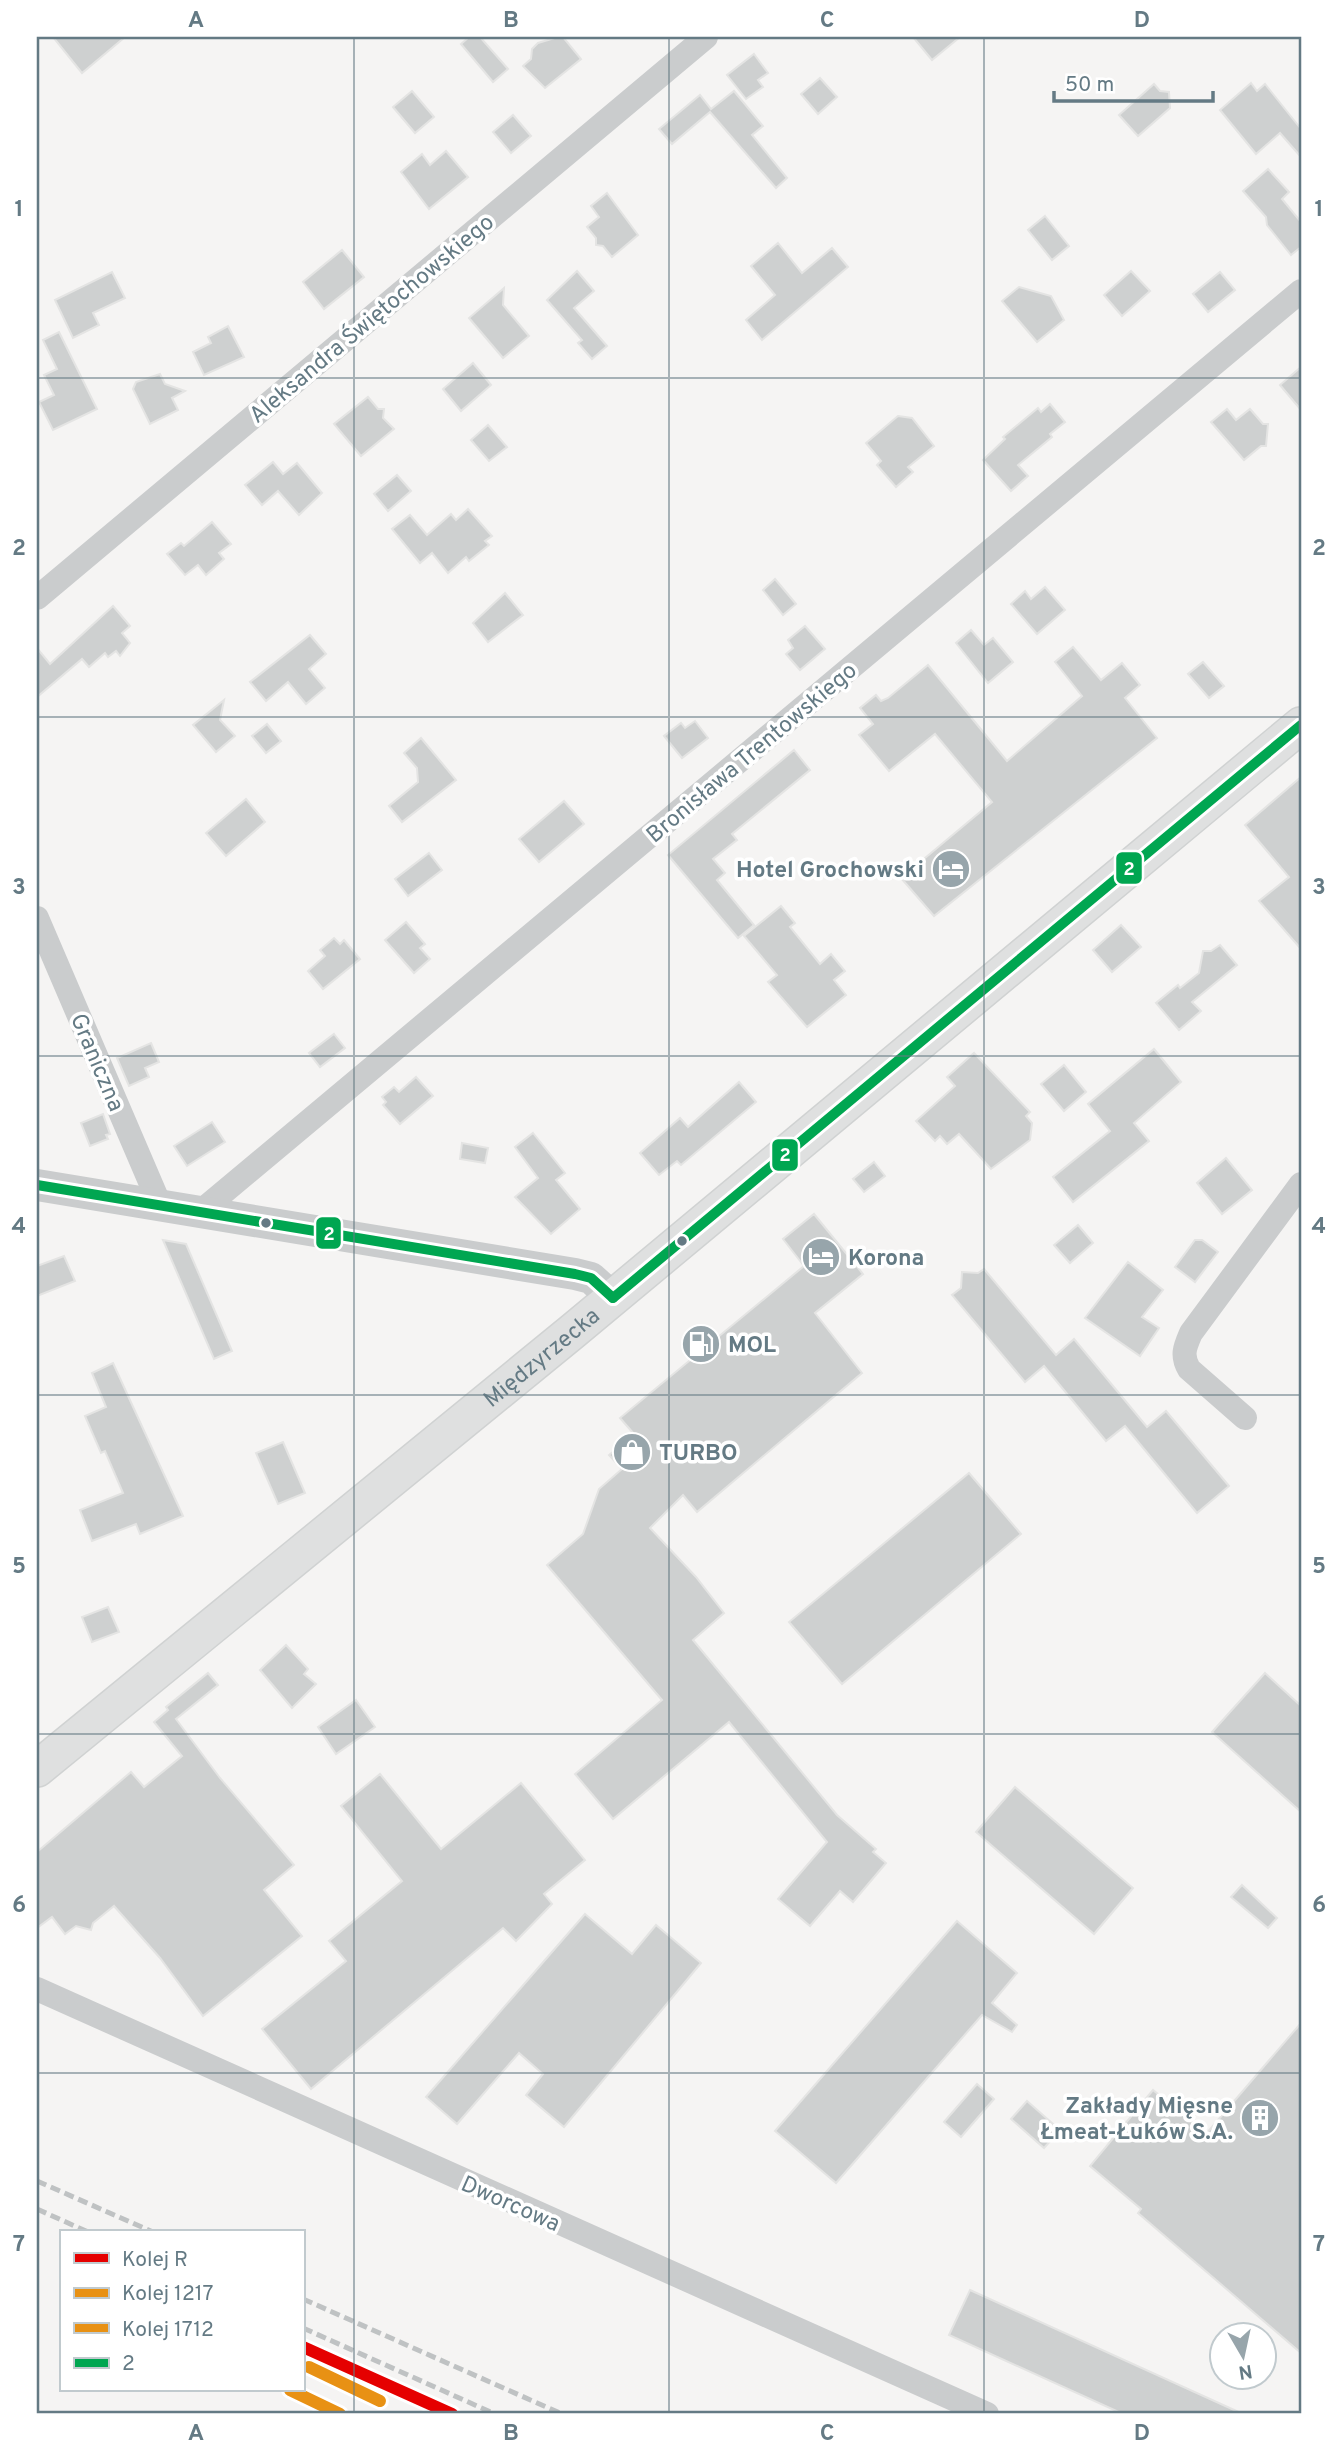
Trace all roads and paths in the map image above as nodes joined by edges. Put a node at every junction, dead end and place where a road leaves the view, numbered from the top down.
1 (706, 37) edge
2 (1301, 291) edge
3 (37, 598) edge
4 (1301, 725) edge
5 (37, 918) edge
6 (1301, 1184) edge
7 (37, 1185) edge
8 (160, 1205) junction
9 (200, 1212) junction
10 (613, 1298) junction
11 (1245, 1418) dead end
12 (37, 1769) edge
13 (37, 1989) edge
14 (987, 2414) edge

1 - 3 street, Aleksandra Świętochowskiego
2 - 9 street, Bronisława Trentowskiego
4 - 10 main road, Międzyrzecka
5 - 8 street, Graniczna
6 - 11 street
7 - 8 street
8 - 9 street
9 - 10 street
10 - 12 main road, Międzyrzecka
13 - 14 street, Dworcowa

